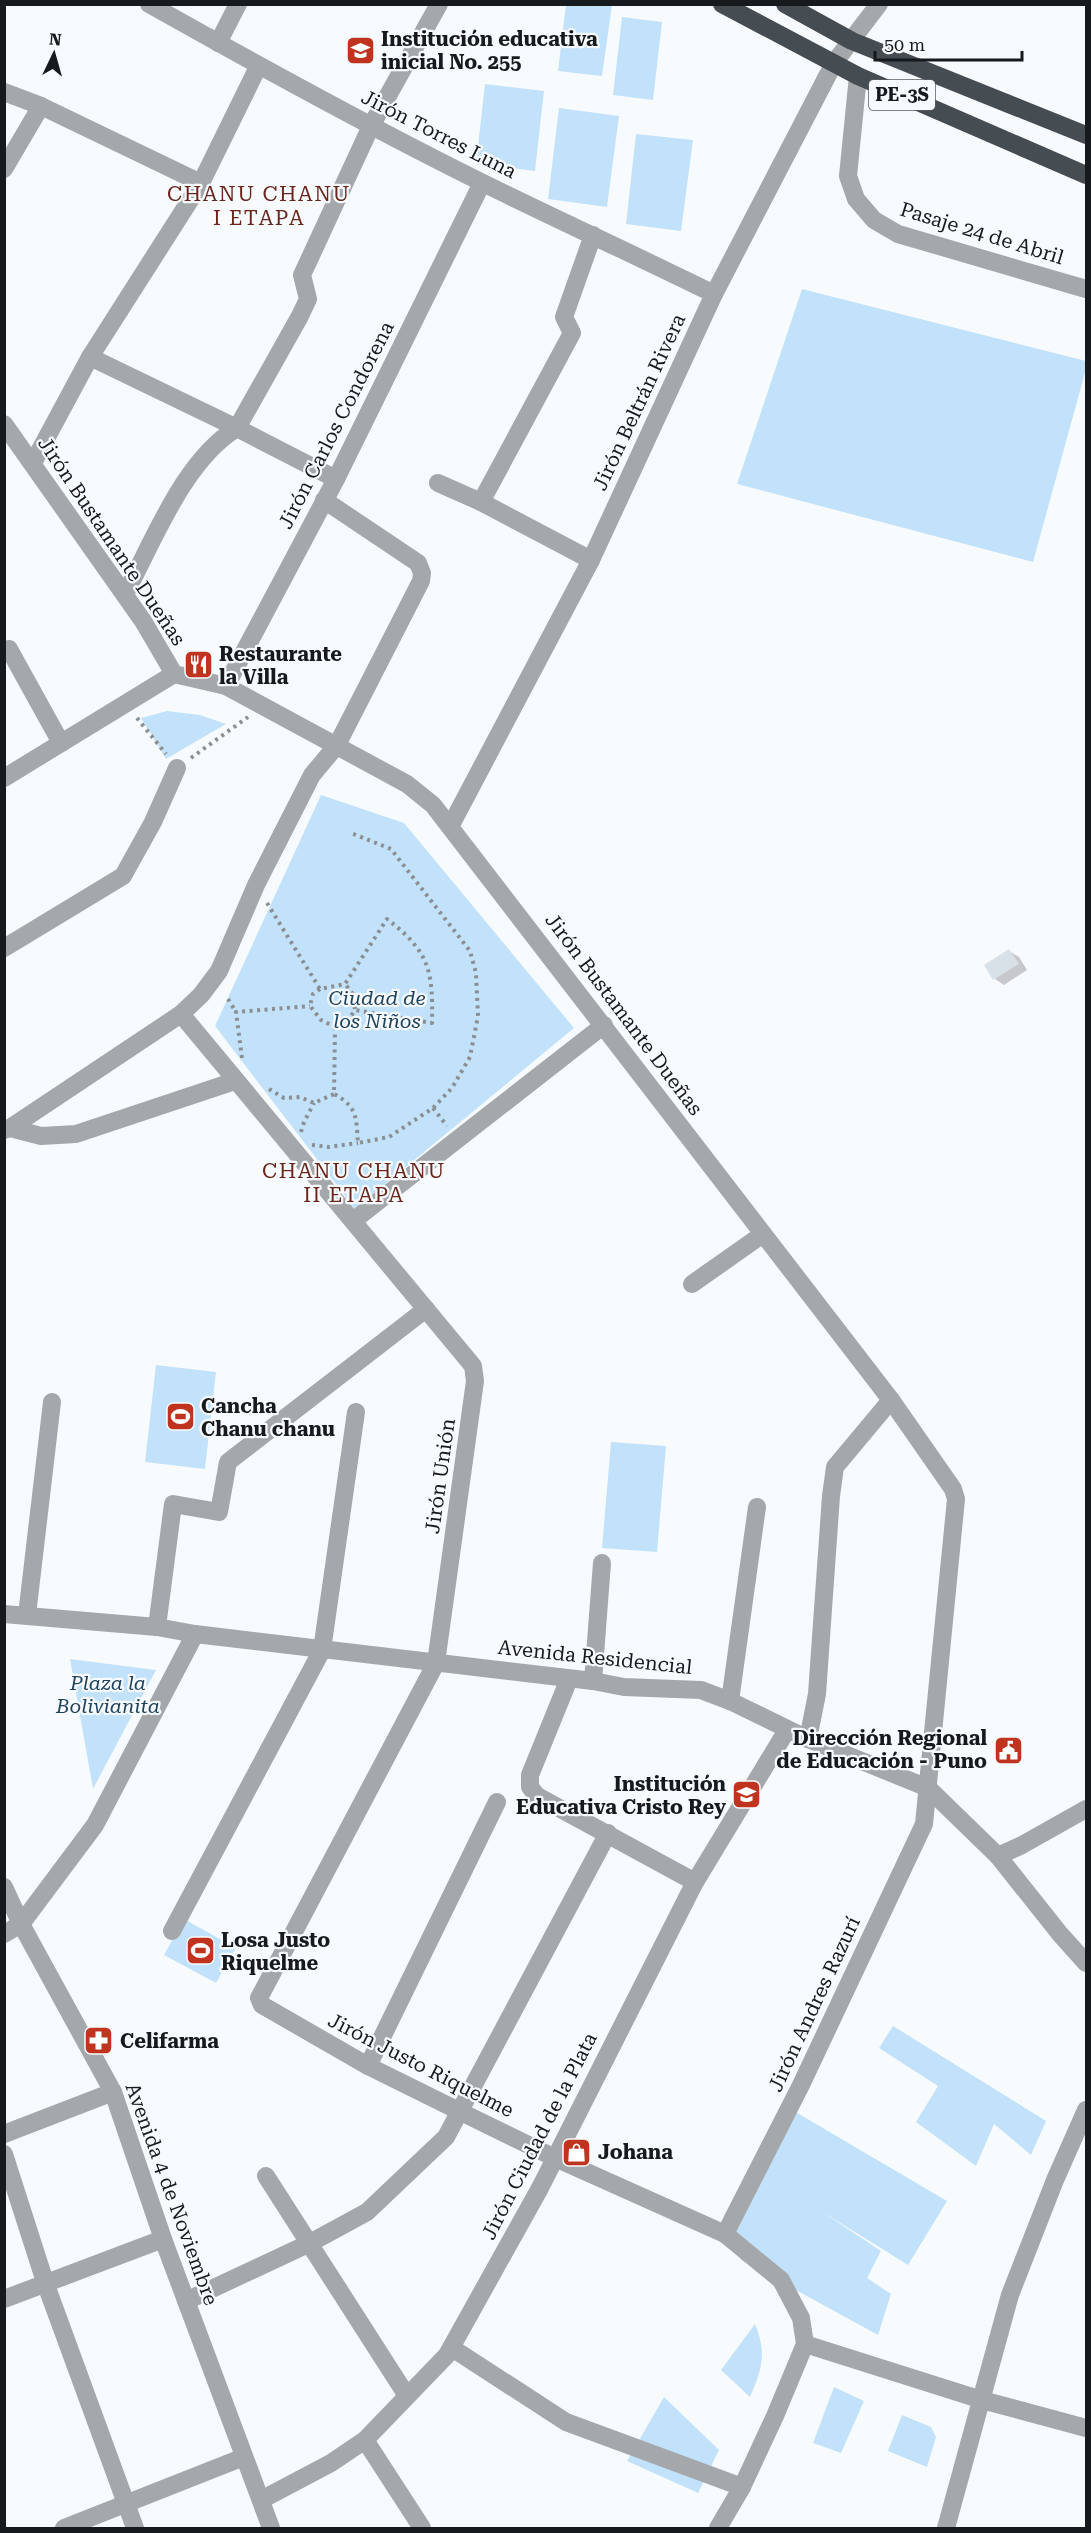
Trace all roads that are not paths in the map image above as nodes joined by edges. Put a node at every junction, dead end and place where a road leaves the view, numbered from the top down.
1 (149, 4) edge
2 (238, 4) edge
3 (439, 4) edge
4 (722, 4) edge
5 (785, 4) edge
6 (879, 4) edge
7 (852, 41) junction
8 (218, 43) junction
9 (834, 63) junction
10 (258, 67) junction
11 (858, 76) junction
12 (4, 92) edge
13 (41, 106) junction
14 (371, 126) junction
15 (1086, 135) edge
16 (4, 169) edge
17 (1086, 175) edge
18 (201, 183) junction
19 (482, 183) junction
20 (593, 235) junction
21 (1086, 289) edge
22 (714, 294) junction
23 (90, 357) junction
24 (4, 424) edge
25 (237, 428) junction
26 (33, 463) junction
27 (336, 479) junction
28 (438, 483) dead end
29 (324, 500) junction
30 (481, 502) junction
31 (591, 560) junction
32 (125, 594) junction
33 (9, 649) dead end
34 (174, 674) junction
35 (226, 686) junction
36 (61, 743) junction
37 (337, 745) junction
38 (177, 768) road end
39 (4, 778) edge
40 (451, 825) junction
41 (4, 948) edge
42 (181, 1014) junction
43 (604, 1025) junction
44 (239, 1075) junction
45 (7, 1129) edge
46 (353, 1221) junction
47 (763, 1234) junction
48 (692, 1284) dead end
49 (426, 1309) junction
50 (891, 1400) junction
51 (52, 1402) dead end
52 (356, 1412) dead end
53 (757, 1507) dead end
54 (602, 1563) dead end
55 (4, 1614) edge
56 (27, 1616) junction
57 (158, 1627) junction
58 (195, 1634) junction
59 (322, 1650) junction
60 (436, 1663) junction
61 (569, 1679) junction
62 (593, 1681) junction
63 (730, 1701) junction
64 (787, 1730) junction
65 (808, 1739) junction
66 (928, 1788) junction
67 (497, 1802) dead end
68 (1086, 1809) edge
69 (608, 1833) junction
70 (998, 1856) junction
71 (695, 1882) junction
72 (4, 1887) edge
73 (21, 1924) junction
74 (172, 1930) dead end
75 (4, 1935) edge
76 (1086, 1962) edge
77 (262, 2005) joint
78 (368, 2066) junction
79 (113, 2092) junction
80 (1086, 2110) edge
81 (461, 2112) junction
82 (4, 2134) edge
83 (4, 2154) edge
84 (553, 2157) junction
85 (266, 2176) dead end
86 (725, 2234) junction
87 (163, 2239) junction
88 (310, 2243) junction
89 (46, 2285) junction
90 (4, 2299) edge
91 (186, 2301) junction
92 (805, 2344) junction
93 (452, 2348) junction
94 (407, 2396) junction
95 (982, 2400) junction
96 (1086, 2428) edge
97 (364, 2440) junction
98 (244, 2457) junction
99 (742, 2487) junction
100 (261, 2500) junction
101 (126, 2505) junction
102 (64, 2529) edge
103 (135, 2529) edge
104 (271, 2529) edge
105 (422, 2529) edge
106 (718, 2529) edge
107 (946, 2529) edge

1 - 8 street, Jirón Torres Luna
2 - 8 street
3 - 14 street
4 - 9 highway, PE-3S
5 - 7 highway, PE-3S
6 - 7 street, Jirón Beltrán Rivera
7 - 9 street, Jirón Beltrán Rivera
7 - 15 highway, PE-3S
8 - 10 street, Jirón Torres Luna
9 - 11 highway, PE-3S
9 - 22 street, Jirón Beltrán Rivera
10 - 14 street, Jirón Torres Luna
10 - 18 street
11 - 17 highway, PE-3S
11 - 21 street, Pasaje 24 de Abril
12 - 13 street
13 - 16 street
13 - 18 street
14 - 19 street, Jirón Torres Luna
14 - 25 street
18 - 23 street
19 - 20 street, Jirón Torres Luna
19 - 27 street, Jirón Carlos Condorena
20 - 22 street, Jirón Torres Luna
20 - 30 street
22 - 31 street, Jirón Beltrán Rivera
23 - 25 street
23 - 26 street
24 - 26 street, Jirón Bustamante Dueñas
25 - 27 street
25 - 32 street
26 - 32 street, Jirón Bustamante Dueñas
27 - 29 street, Jirón Carlos Condorena
28 - 30 street
29 - 35 street, Jirón Carlos Condorena
29 - 37 street
30 - 31 street
31 - 40 street, Jirón Beltrán Rivera
32 - 34 street, Jirón Bustamante Dueñas
33 - 36 street
34 - 35 street, Jirón Bustamante Dueñas
34 - 36 street
35 - 37 street, Jirón Bustamante Dueñas
36 - 39 street
37 - 40 street, Jirón Bustamante Dueñas
37 - 42 street
38 - 41 street
40 - 43 street, Jirón Bustamante Dueñas
42 - 44 street, Jirón Unión
42 - 45 street
43 - 46 street
43 - 47 street, Jirón Bustamante Dueñas
44 - 45 street
44 - 46 street, Jirón Unión
46 - 49 street, Jirón Unión
47 - 48 street
47 - 50 street, Jirón Bustamante Dueñas
49 - 57 street
49 - 60 street, Jirón Unión
50 - 65 street
50 - 66 street, Jirón Bustamante Dueñas
51 - 56 street
52 - 59 street
53 - 63 street
54 - 62 street
55 - 56 street, Avenida Residencial
56 - 57 street, Avenida Residencial
57 - 58 street, Avenida Residencial
58 - 59 street, Avenida Residencial
58 - 73 street
59 - 60 street, Avenida Residencial
59 - 74 street
60 - 61 street, Avenida Residencial
60 - 77 street, Jirón Unión
61 - 62 street, Avenida Residencial
61 - 69 street
62 - 63 street, Avenida Residencial
63 - 64 street, Avenida Residencial
64 - 65 street, Avenida Residencial
64 - 71 street, Jirón Ciudad de la Plata
65 - 66 street, Avenida Residencial
66 - 70 street, Avenida Residencial
66 - 86 street, Jirón Andres Razurí
67 - 78 street
68 - 70 street
69 - 71 street
69 - 81 street
70 - 76 street, Avenida Residencial
71 - 84 street, Jirón Ciudad de la Plata
72 - 73 street, Avenida 4 de Noviembre
73 - 75 street
73 - 79 street, Avenida 4 de Noviembre
77 - 78 street, Jirón Justo Riquelme
78 - 81 street, Jirón Justo Riquelme
79 - 82 street
79 - 87 street, Avenida 4 de Noviembre
80 - 95 street
81 - 84 street, Jirón Justo Riquelme
81 - 88 street
83 - 89 street
84 - 86 street, Jirón Justo Riquelme
84 - 93 street, Jirón Ciudad de la Plata
85 - 88 street
86 - 92 street, Jirón Justo Riquelme
87 - 89 street
87 - 91 street, Avenida 4 de Noviembre
88 - 91 street
88 - 94 street
89 - 90 street
89 - 101 street
91 - 98 street, Avenida 4 de Noviembre
92 - 95 street
92 - 99 street
93 - 94 street, Jirón Ciudad de la Plata
93 - 99 street
94 - 97 street, Jirón Ciudad de la Plata
95 - 96 street
95 - 107 street
97 - 100 street, Jirón Ciudad de la Plata
97 - 105 street
98 - 100 street, Avenida 4 de Noviembre
98 - 101 street
99 - 106 street
100 - 104 street, Avenida 4 de Noviembre
101 - 102 street
101 - 103 street

